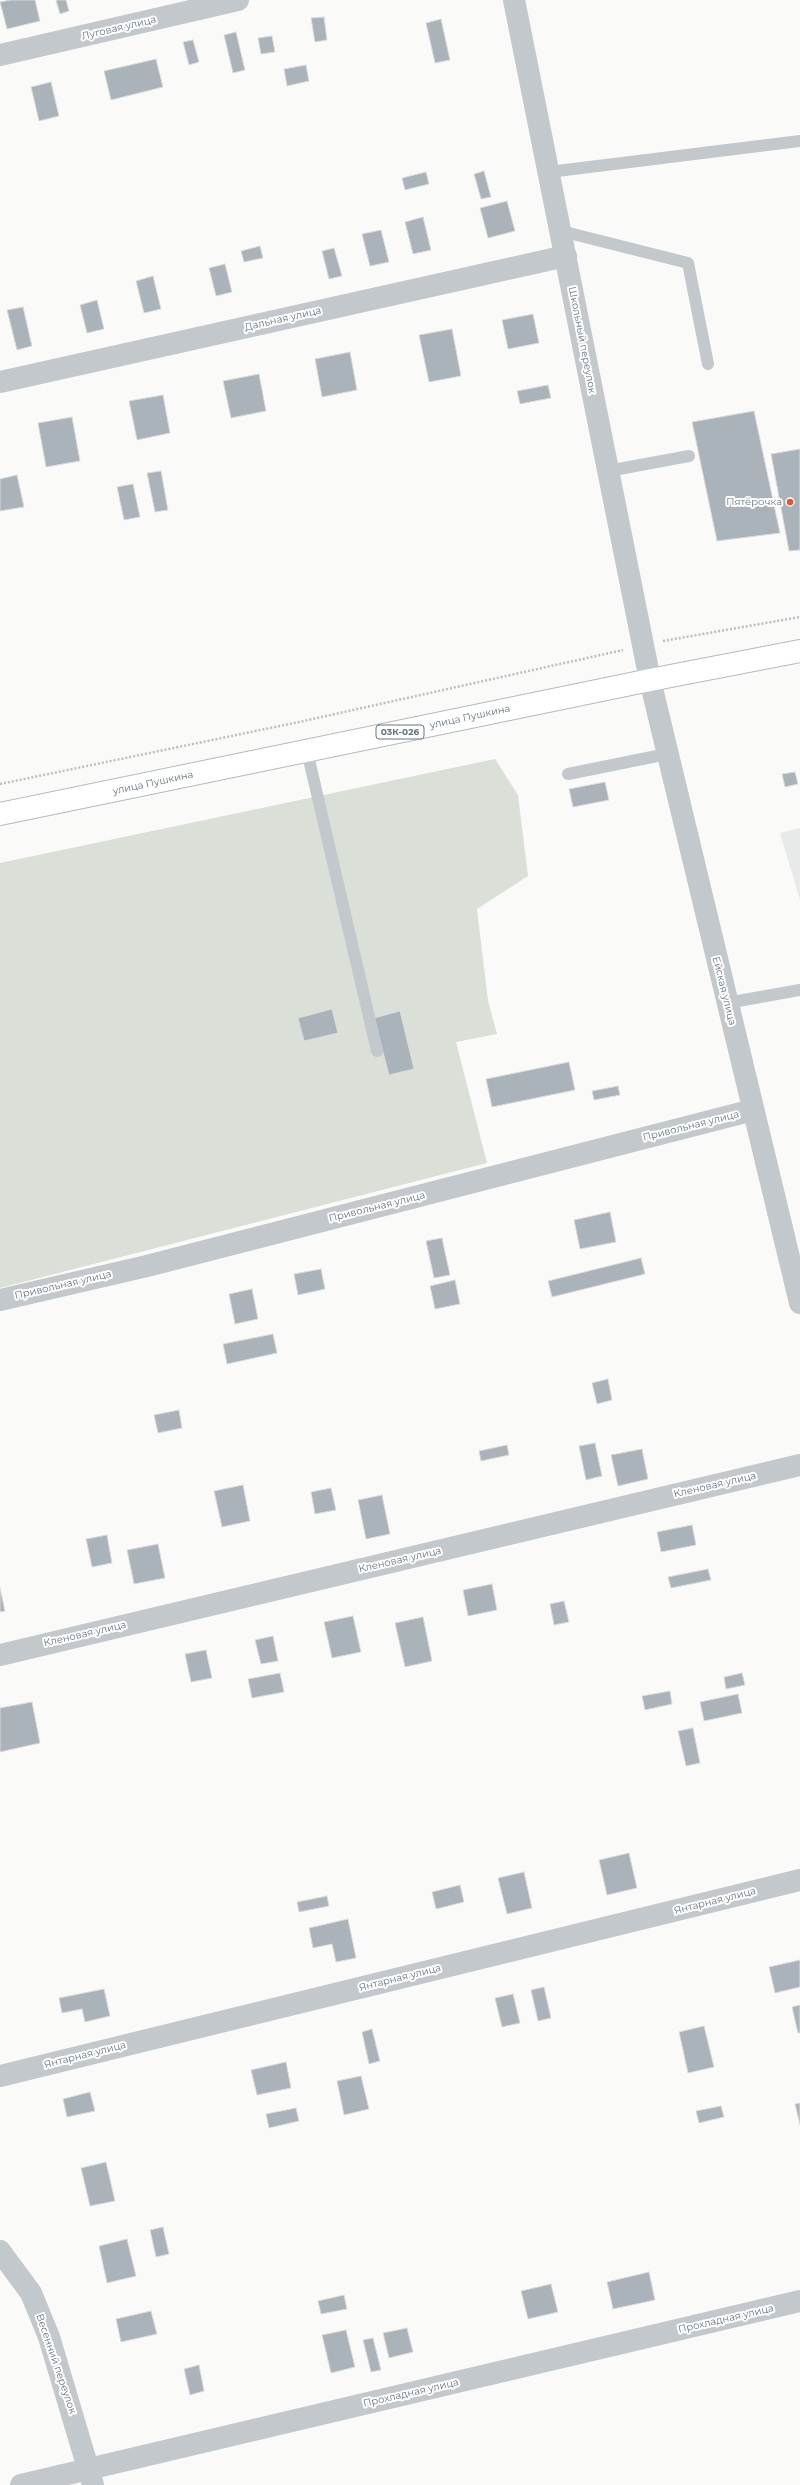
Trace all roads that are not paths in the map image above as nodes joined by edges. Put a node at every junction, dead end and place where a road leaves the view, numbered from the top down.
1 (238, 0) edge
2 (514, 0) edge
3 (0, 55) edge
4 (800, 141) edge
5 (549, 172) junction
6 (561, 231) junction
7 (566, 256) junction
8 (708, 364) dead end
9 (0, 382) edge
10 (689, 456) dead end
11 (608, 471) junction
12 (800, 651) edge
13 (650, 680) junction
14 (307, 751) junction
15 (667, 754) junction
16 (568, 774) dead end
17 (0, 814) edge
18 (800, 990) edge
19 (727, 1003) junction
20 (377, 1051) dead end
21 (753, 1110) junction
22 (0, 1300) edge
23 (800, 1303) edge
24 (800, 1465) edge
25 (0, 1654) edge
26 (800, 1880) edge
27 (0, 2076) edge
28 (0, 2251) edge
29 (800, 2301) edge
30 (91, 2477) edge
31 (21, 2485) edge

1 - 3 street, Луговая улица
2 - 5 street, Школьный переулок
4 - 5 lane
5 - 6 street, Школьный переулок
6 - 7 street, Школьный переулок
6 - 8 lane
7 - 9 street, Дальная улица
7 - 11 street, Школьный переулок
10 - 11 lane
11 - 13 street, Школьный переулок
12 - 13 main road, улица Пушкина / 03К-026
13 - 14 main road, улица Пушкина / 03К-026
13 - 15 street, Ейская улица
14 - 17 main road, улица Пушкина / 03К-026
14 - 20 lane
15 - 16 lane
15 - 19 street, Ейская улица
18 - 19 lane
19 - 21 street, Ейская улица
21 - 22 street, Привольная улица
21 - 23 street, Ейская улица
24 - 25 street, Кленовая улица
26 - 27 street, Янтарная улица
28 - 30 street, Весенний переулок
29 - 30 street, Прохладная улица
30 - 31 street, Прохладная улица

